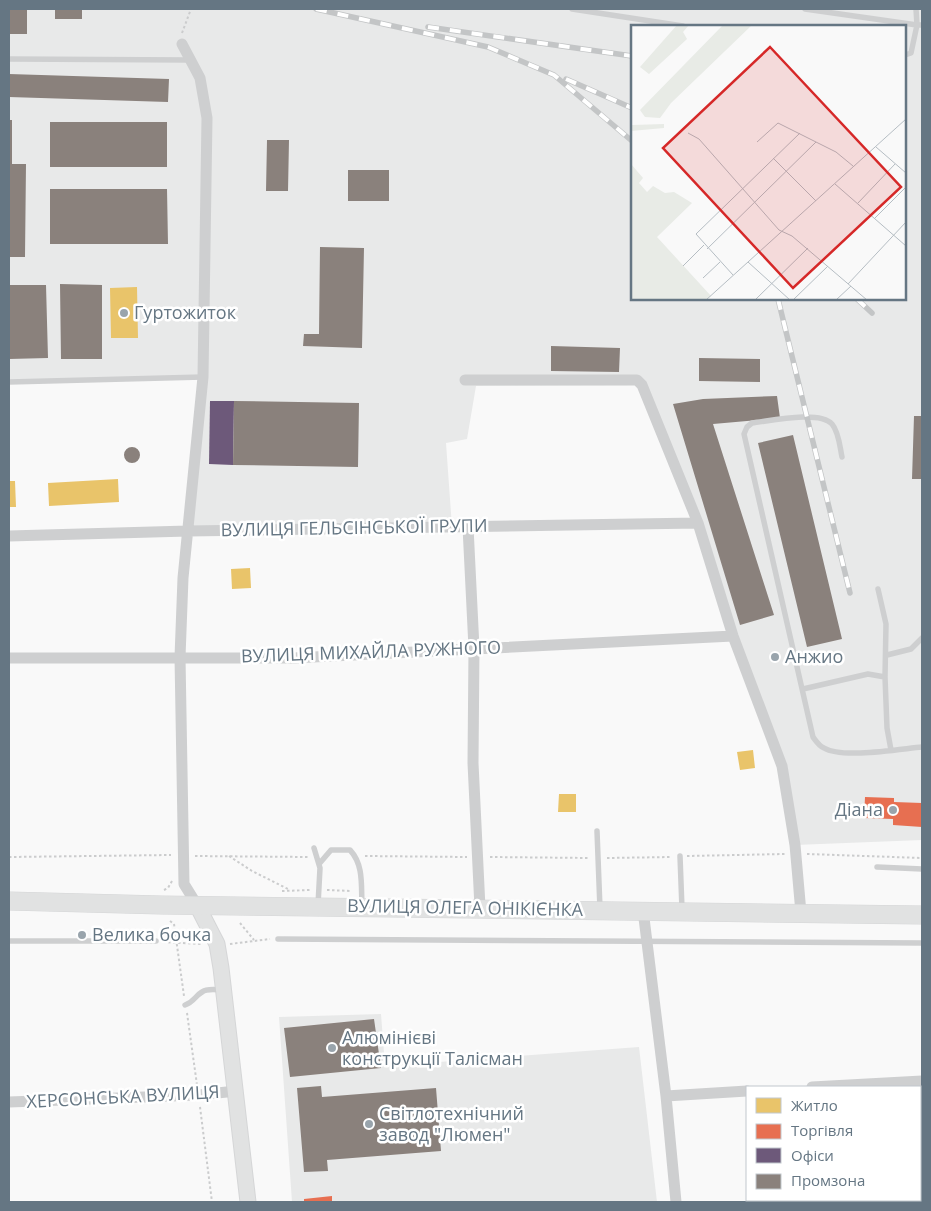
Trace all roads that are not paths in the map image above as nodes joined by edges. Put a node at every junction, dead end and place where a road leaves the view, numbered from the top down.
1 (572, 9) edge
2 (805, 9) edge
3 (916, 9) edge
4 (676, 25) edge
5 (920, 25) edge
6 (182, 44) road end
7 (906, 55) edge
8 (9, 59) edge
9 (192, 60) junction
10 (203, 377) junction
11 (464, 380) dead end
12 (9, 382) edge
13 (842, 458) dead end
14 (698, 522) junction
15 (468, 527) junction
16 (188, 531) junction
17 (9, 536) edge
18 (878, 590) dead end
19 (733, 636) junction
20 (922, 638) edge
21 (474, 648) junction
22 (887, 655) junction
23 (180, 657) junction
24 (9, 658) edge
25 (885, 677) junction
26 (804, 689) junction
27 (922, 747) edge
28 (891, 750) junction
29 (597, 832) dead end
30 (314, 848) dead end
31 (680, 856) road end
32 (319, 864) junction
33 (877, 867) dead end
34 (922, 869) edge
35 (9, 901) edge
36 (197, 905) junction
37 (318, 906) junction
38 (362, 906) junction
39 (480, 908) junction
40 (600, 909) junction
41 (643, 910) junction
42 (682, 911) junction
43 (801, 913) junction
44 (922, 914) edge
45 (278, 939) road end
46 (9, 940) edge
47 (646, 940) junction
48 (156, 941) road end
49 (922, 943) edge
50 (224, 990) junction
51 (185, 1005) road end
52 (922, 1081) edge
53 (830, 1086) edge
54 (236, 1091) junction
55 (746, 1091) edge
56 (666, 1096) junction
57 (9, 1102) edge
58 (248, 1202) edge
59 (676, 1202) edge

1 - 4 lane
2 - 5 lane
3 - 5 lane
5 - 7 lane
6 - 9 street
8 - 9 lane
9 - 10 street
10 - 12 lane
10 - 16 street
11 - 14 street
13 - 26 lane
14 - 15 street, ВУЛИЦЯ ГЕЛЬСІНСЬКОЇ ГРУПИ
14 - 19 street
15 - 16 street, ВУЛИЦЯ ГЕЛЬСІНСЬКОЇ ГРУПИ
15 - 21 street
16 - 17 street, ВУЛИЦЯ ГЕЛЬСІНСЬКОЇ ГРУПИ
16 - 23 street
18 - 22 lane
19 - 21 street, ВУЛИЦЯ МИХАЙЛА РУЖНОГО
19 - 43 street
20 - 22 lane
21 - 23 street, ВУЛИЦЯ МИХАЙЛА РУЖНОГО
21 - 39 street
22 - 25 lane
23 - 24 street, ВУЛИЦЯ МИХАЙЛА РУЖНОГО
23 - 36 street
25 - 26 lane
25 - 28 lane
26 - 28 lane
27 - 28 lane
29 - 40 lane
30 - 32 lane
31 - 42 lane
32 - 37 lane
32 - 38 lane
33 - 34 lane
35 - 36 main road, ВУЛИЦЯ ОЛЕГА ОНІКІЄНКА
36 - 37 main road, ВУЛИЦЯ ОЛЕГА ОНІКІЄНКА
36 - 50 street
37 - 38 main road, ВУЛИЦЯ ОЛЕГА ОНІКІЄНКА
38 - 39 main road, ВУЛИЦЯ ОЛЕГА ОНІКІЄНКА
39 - 40 main road, ВУЛИЦЯ ОЛЕГА ОНІКІЄНКА
40 - 41 main road, ВУЛИЦЯ ОЛЕГА ОНІКІЄНКА
41 - 42 main road, ВУЛИЦЯ ОЛЕГА ОНІКІЄНКА
41 - 47 street
42 - 43 main road, ВУЛИЦЯ ОЛЕГА ОНІКІЄНКА
43 - 44 main road, ВУЛИЦЯ ОЛЕГА ОНІКІЄНКА
45 - 47 lane
46 - 48 lane
47 - 49 lane
47 - 56 street
50 - 51 lane
50 - 54 street
52 - 53 street
54 - 57 street, ХЕРСОНСЬКА ВУЛИЦЯ
54 - 58 street
55 - 56 street
56 - 59 street

